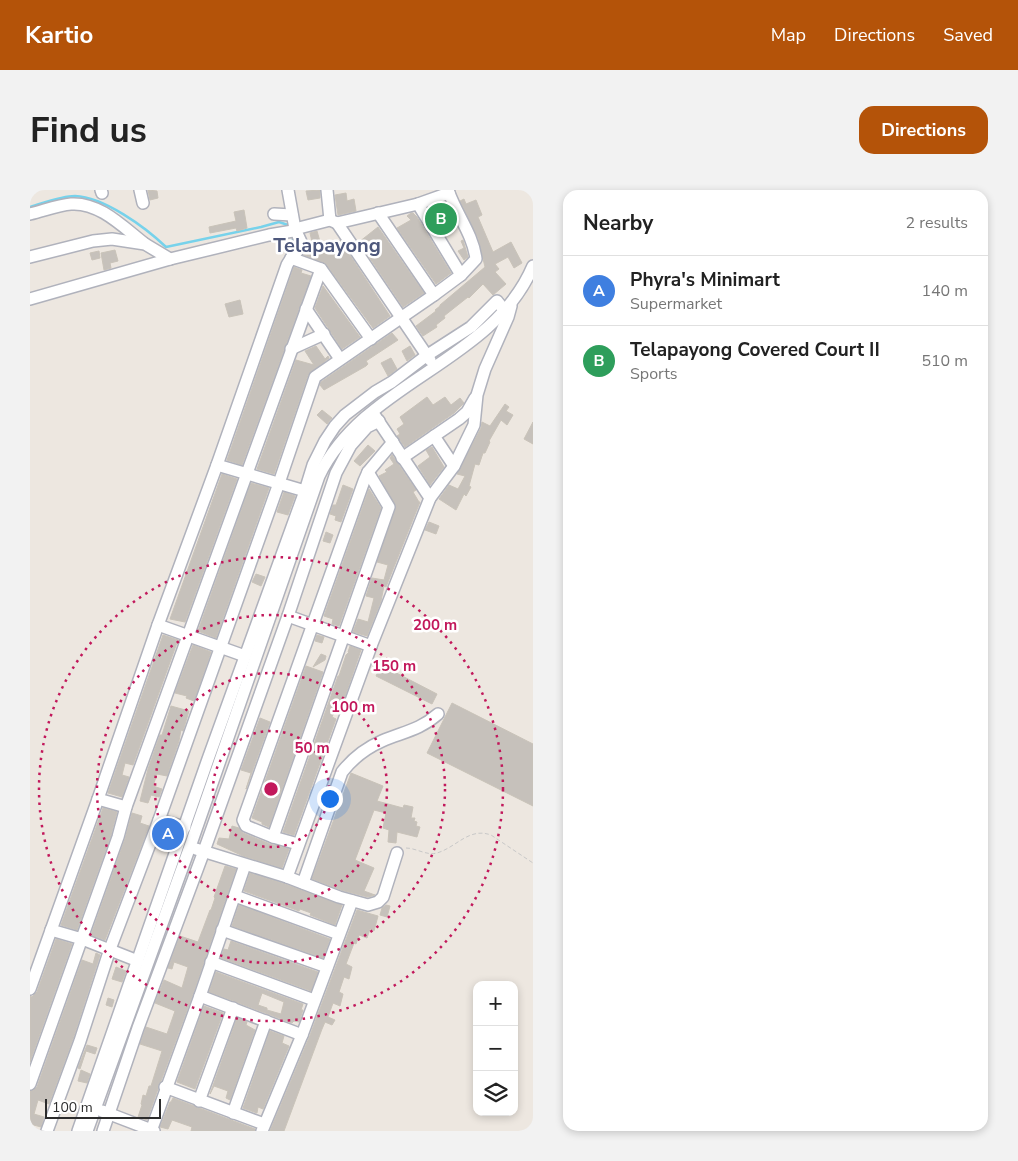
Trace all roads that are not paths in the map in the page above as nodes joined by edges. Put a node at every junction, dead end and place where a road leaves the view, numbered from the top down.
1 (140, 190) edge
2 (288, 190) edge
3 (327, 190) edge
4 (448, 191) edge
5 (143, 203) dead end
6 (418, 204) junction
7 (378, 212) junction
8 (30, 214) edge
9 (274, 214) dead end
10 (292, 215) junction
11 (333, 222) junction
12 (295, 229) junction
13 (145, 244) junction
14 (30, 257) edge
15 (291, 258) junction
16 (170, 259) junction
17 (533, 266) edge
18 (321, 269) junction
19 (461, 275) junction
20 (434, 295) junction
21 (30, 299) edge
22 (508, 306) junction
23 (306, 309) junction
24 (402, 318) junction
25 (324, 334) junction
26 (371, 339) junction
27 (291, 349) junction
28 (426, 356) junction
29 (340, 359) junction
30 (435, 366) junction
31 (477, 395) junction
32 (376, 416) junction
33 (434, 436) junction
34 (392, 442) junction
35 (402, 458) junction
36 (217, 465) junction
37 (454, 466) junction
38 (368, 472) junction
39 (246, 475) junction
40 (279, 483) junction
41 (305, 491) junction
42 (430, 498) junction
43 (288, 616) junction
44 (158, 625) junction
45 (312, 625) junction
46 (189, 635) junction
47 (343, 636) junction
48 (371, 646) junction
49 (220, 648) junction
50 (245, 656) junction
51 (438, 714) dead end
52 (98, 799) junction
53 (126, 807) junction
54 (159, 820) junction
55 (184, 827) junction
56 (273, 837) junction
57 (298, 844) junction
58 (190, 847) junction
59 (204, 851) junction
60 (397, 853) road end
61 (245, 865) junction
62 (287, 877) junction
63 (303, 883) junction
64 (235, 896) junction
65 (352, 901) junction
66 (51, 930) junction
67 (222, 930) junction
68 (339, 934) junction
69 (82, 938) junction
70 (110, 949) junction
71 (138, 961) junction
72 (211, 962) junction
73 (327, 967) junction
74 (30, 989) edge
75 (200, 996) junction
76 (314, 1000) junction
77 (234, 1008) junction
78 (266, 1021) junction
79 (302, 1034) junction
80 (30, 1084) edge
81 (166, 1087) junction
82 (199, 1101) junction
83 (94, 1109) junction
84 (109, 1113) junction
85 (233, 1113) junction
86 (263, 1128) edge
87 (47, 1131) edge
88 (78, 1131) edge
89 (87, 1131) edge
90 (103, 1131) edge
91 (152, 1131) edge

1 - 5 street
2 - 10 street
3 - 11 street
4 - 6 street
4 - 19 street
6 - 7 street
6 - 19 street
7 - 11 street
7 - 20 street
8 - 13 street
9 - 10 street
10 - 12 street
11 - 12 street
11 - 24 street
12 - 15 street
12 - 16 street
13 - 14 street
13 - 16 street
15 - 18 street
15 - 36 street
16 - 21 street
17 - 22 street
18 - 23 street
18 - 26 street
19 - 20 street
20 - 24 street
22 - 28 street
22 - 30 street
22 - 31 street
23 - 25 street
23 - 27 street
24 - 26 street
24 - 28 street
25 - 27 street
25 - 29 street
26 - 29 street
27 - 39 street
28 - 30 street
28 - 41 street
29 - 40 street
30 - 32 street
31 - 33 street
31 - 37 street
32 - 34 street
32 - 43 street
32 - 58 street
33 - 35 street
33 - 37 street
34 - 35 street
34 - 38 street
35 - 42 street
36 - 39 street
36 - 44 street
37 - 42 street
38 - 45 street
38 - 47 street
39 - 40 street
39 - 46 street
40 - 41 street
40 - 49 street
41 - 50 street
42 - 48 street
43 - 45 street
43 - 59 street
44 - 46 street
44 - 52 street
45 - 47 street
45 - 56 street
46 - 49 street
46 - 53 street
47 - 48 street
47 - 56 street
48 - 57 street
49 - 50 street
49 - 54 street
50 - 55 street
51 - 63 street
52 - 53 street
52 - 66 street
53 - 69 street
54 - 55 street
54 - 70 street
55 - 71 street
56 - 57 street
57 - 62 street
58 - 59 street
58 - 83 street
59 - 61 street
59 - 84 street
60 - 65 street
61 - 62 street
61 - 64 street
62 - 63 street
63 - 65 street
64 - 67 street
64 - 68 street
65 - 68 street
66 - 69 street
66 - 74 street
67 - 72 street
67 - 73 street
68 - 73 street
69 - 70 street
69 - 80 street
70 - 71 street
70 - 87 street
71 - 88 street
72 - 75 street
72 - 76 street
73 - 76 street
75 - 77 street
75 - 81 street
76 - 79 street
77 - 78 street
77 - 82 street
78 - 79 street
78 - 85 street
79 - 86 street
81 - 82 street
81 - 91 street
82 - 85 street
83 - 84 street
83 - 89 street
84 - 90 street
84 - 91 street
85 - 86 street

